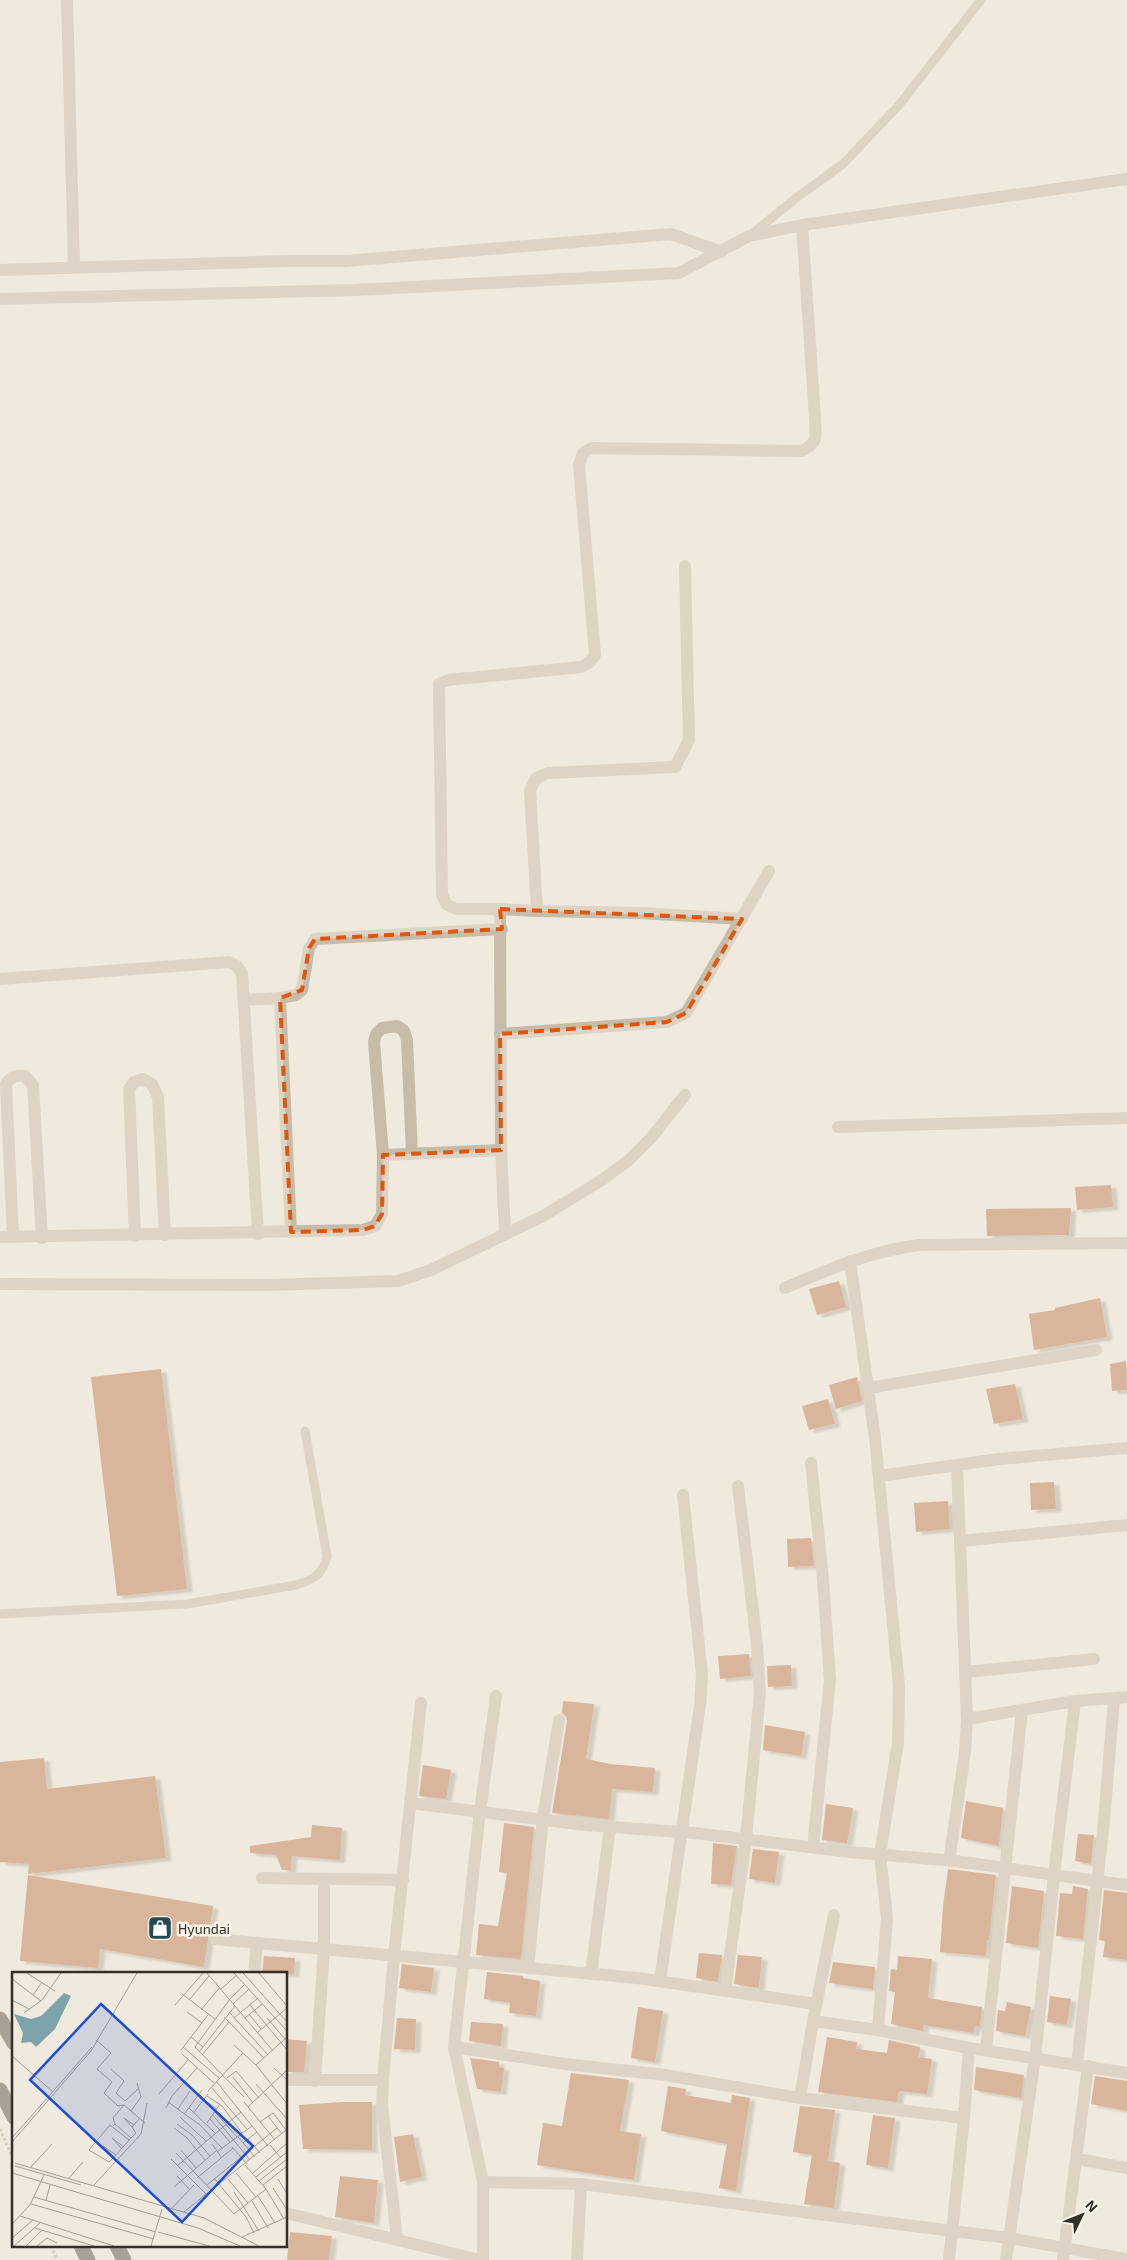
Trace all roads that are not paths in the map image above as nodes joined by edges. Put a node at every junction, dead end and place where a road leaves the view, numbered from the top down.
1 (67, 0) edge
2 (981, 0) edge
3 (1127, 179) edge
4 (802, 226) junction
5 (749, 236) junction
6 (722, 252) junction
7 (74, 267) junction
8 (0, 270) edge
9 (0, 300) edge
10 (685, 566) dead end
11 (769, 871) dead end
12 (500, 909) junction
13 (537, 910) junction
14 (742, 919) junction
15 (502, 929) junction
16 (0, 979) edge
17 (280, 998) junction
18 (244, 1000) junction
19 (500, 1034) junction
20 (685, 1095) dead end
21 (1127, 1118) edge
22 (838, 1126) dead end
23 (501, 1150) junction
24 (384, 1154) junction
25 (412, 1154) junction
26 (291, 1232) junction
27 (258, 1234) junction
28 (505, 1234) junction
29 (165, 1235) junction
30 (135, 1236) junction
31 (6, 1237) edge
32 (42, 1238) junction
33 (1127, 1243) edge
34 (850, 1261) junction
35 (0, 1284) edge
36 (785, 1288) dead end
37 (1096, 1350) dead end
38 (868, 1388) junction
39 (305, 1431) dead end
40 (1127, 1448) edge
41 (811, 1463) dead end
42 (957, 1465) junction
43 (879, 1476) junction
44 (738, 1486) dead end
45 (683, 1495) dead end
46 (1127, 1525) edge
47 (960, 1541) junction
48 (0, 1614) edge
49 (1094, 1659) dead end
50 (966, 1672) junction
51 (496, 1696) dead end
52 (1127, 1697) edge
53 (1114, 1699) junction
54 (1075, 1702) junction
55 (421, 1703) dead end
56 (1022, 1710) junction
57 (967, 1719) junction
58 (559, 1720) dead end
59 (411, 1803) junction
60 (480, 1811) junction
61 (543, 1818) junction
62 (610, 1826) junction
63 (680, 1832) junction
64 (746, 1839) junction
65 (813, 1847) junction
66 (880, 1855) junction
67 (950, 1861) junction
68 (1006, 1868) junction
69 (1054, 1875) junction
70 (262, 1878) dead end
71 (324, 1879) junction
72 (402, 1880) junction
73 (1096, 1880) junction
74 (1127, 1884) edge
75 (834, 1915) dead end
76 (215, 1939) dead end
77 (257, 1943) junction
78 (324, 1950) junction
79 (394, 1956) junction
80 (464, 1963) junction
81 (528, 1968) junction
82 (254, 1972) edge
83 (591, 1974) junction
84 (660, 1981) junction
85 (725, 1991) junction
86 (816, 2004) junction
87 (0, 2019) edge
88 (813, 2021) junction
89 (878, 2030) junction
90 (12, 2040) edge
91 (454, 2047) junction
92 (969, 2048) junction
93 (986, 2050) junction
94 (1035, 2058) junction
95 (1082, 2065) junction
96 (1127, 2073) edge
97 (288, 2080) edge
98 (383, 2080) junction
99 (316, 2081) junction
100 (0, 2090) edge
101 (800, 2098) junction
102 (12, 2113) edge
103 (964, 2118) junction
104 (1077, 2159) junction
105 (1127, 2168) edge
106 (483, 2182) junction
107 (581, 2184) junction
108 (288, 2213) edge
109 (952, 2230) junction
110 (1009, 2238) junction
111 (397, 2239) junction
112 (82, 2248) edge
113 (118, 2248) edge
114 (1064, 2254) edge
115 (1127, 2259) edge
116 (88, 2260) edge
117 (124, 2260) edge
118 (482, 2260) edge
119 (577, 2260) edge
120 (949, 2260) edge
121 (1006, 2260) edge

1 - 7 street
2 - 5 lane
3 - 4 street
4 - 5 street
4 - 12 street
5 - 6 street
6 - 7 street
6 - 9 street
7 - 8 street
10 - 13 street
11 - 14 street
12 - 13 street
12 - 15 street
13 - 14 street
14 - 19 street
15 - 17 street
15 - 19 street
16 - 18 street
17 - 18 street
17 - 26 street
18 - 27 street
19 - 23 street
20 - 28 street
21 - 22 street
23 - 25 street
23 - 28 street
24 - 25 street
24 - 25 street
24 - 26 street
26 - 27 street
27 - 29 street
28 - 35 street
29 - 30 street
29 - 30 street
30 - 32 street
31 - 32 street
31 - 32 street
33 - 34 street
34 - 36 street
34 - 38 street
37 - 38 street
38 - 43 street
39 - 48 lane
40 - 42 street
41 - 65 street
42 - 43 street
42 - 47 street
43 - 66 street
44 - 64 street
45 - 63 street
46 - 47 street
47 - 50 street
49 - 50 street
50 - 57 street
51 - 60 street
52 - 53 street
53 - 54 street
53 - 73 street
54 - 56 street
54 - 69 street
55 - 59 street
56 - 57 street
56 - 68 street
57 - 67 street
58 - 61 street
59 - 60 street
59 - 72 street
60 - 61 street
60 - 80 street
61 - 62 street
61 - 81 street
62 - 63 street
62 - 83 street
63 - 64 street
63 - 84 street
64 - 65 street
64 - 85 street
65 - 66 street
66 - 67 street
66 - 89 street
67 - 68 street
68 - 69 street
68 - 93 street
69 - 73 street
69 - 94 street
70 - 71 street
71 - 72 street
71 - 78 street
72 - 79 street
73 - 74 street
73 - 95 street
75 - 86 street
76 - 77 street
77 - 78 street
77 - 82 street
78 - 79 street
78 - 99 street
79 - 80 street
79 - 98 street
80 - 81 street
80 - 91 street
81 - 83 street
83 - 84 street
84 - 85 street
85 - 86 street
86 - 88 street
87 - 90 highway
88 - 89 street
88 - 101 street
89 - 92 street
91 - 101 street
91 - 106 street
92 - 93 street
92 - 103 street
93 - 94 street
94 - 95 street
94 - 110 street
95 - 96 street
95 - 104 street
97 - 99 street
98 - 99 street
98 - 111 street
100 - 102 highway
101 - 103 street
103 - 109 street
104 - 105 street
104 - 114 street
106 - 107 street
106 - 118 street
107 - 109 street
107 - 119 street
108 - 111 street
109 - 110 street
109 - 120 street
110 - 114 street
110 - 121 street
111 - 118 street
112 - 116 highway
113 - 117 highway
114 - 115 street

